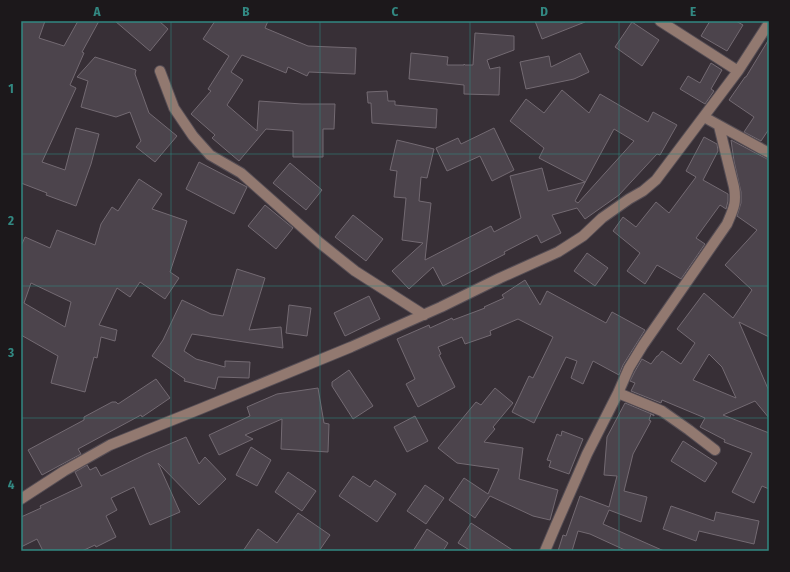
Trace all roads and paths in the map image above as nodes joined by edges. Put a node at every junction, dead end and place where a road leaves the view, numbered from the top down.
1 (660, 21) edge
2 (769, 23) edge
3 (160, 71) dead end
4 (738, 71) junction
5 (704, 117) junction
6 (719, 126) junction
7 (769, 153) edge
8 (424, 315) junction
9 (618, 393) junction
10 (715, 450) dead end
11 (21, 499) edge
12 (545, 551) edge

1 - 4 street
2 - 4 street
3 - 8 street
4 - 5 street
5 - 6 street
5 - 8 street
6 - 7 street
6 - 9 street
8 - 11 street
9 - 10 street
9 - 12 street

